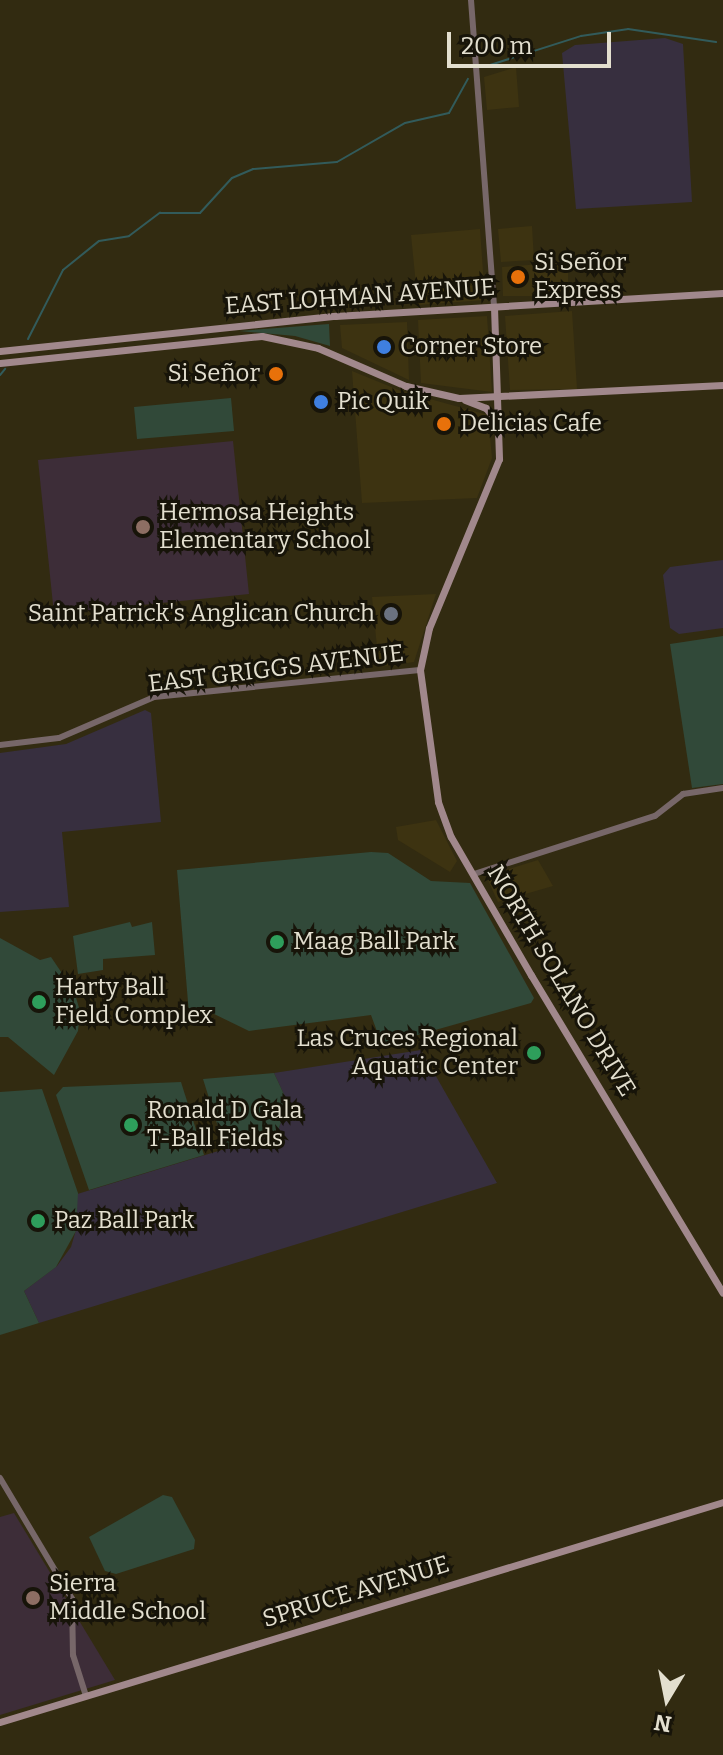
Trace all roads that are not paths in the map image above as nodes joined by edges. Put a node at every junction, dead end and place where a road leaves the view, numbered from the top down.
1 (471, 0) edge
2 (723, 293) edge
3 (494, 307) junction
4 (0, 351) edge
5 (0, 363) edge
6 (723, 385) edge
7 (459, 398) junction
8 (501, 399) junction
9 (502, 430) junction
10 (420, 670) junction
11 (0, 745) edge
12 (723, 788) edge
13 (474, 874) junction
14 (723, 1293) edge
15 (0, 1478) edge
16 (723, 1502) edge
17 (86, 1696) junction
18 (0, 1722) edge

1 - 3 street
2 - 3 main road, EAST LOHMAN AVENUE
3 - 4 main road, EAST LOHMAN AVENUE
3 - 8 main road, NORTH SOLANO DRIVE
5 - 7 main road, EAST LOHMAN AVENUE
6 - 8 main road
7 - 8 main road
7 - 9 main road
8 - 9 main road, NORTH SOLANO DRIVE
9 - 10 main road, NORTH SOLANO DRIVE
10 - 11 street, EAST GRIGGS AVENUE
10 - 13 main road, NORTH SOLANO DRIVE
12 - 13 street
13 - 14 main road, NORTH SOLANO DRIVE
15 - 17 street
16 - 17 main road, SPRUCE AVENUE
17 - 18 main road, SPRUCE AVENUE

